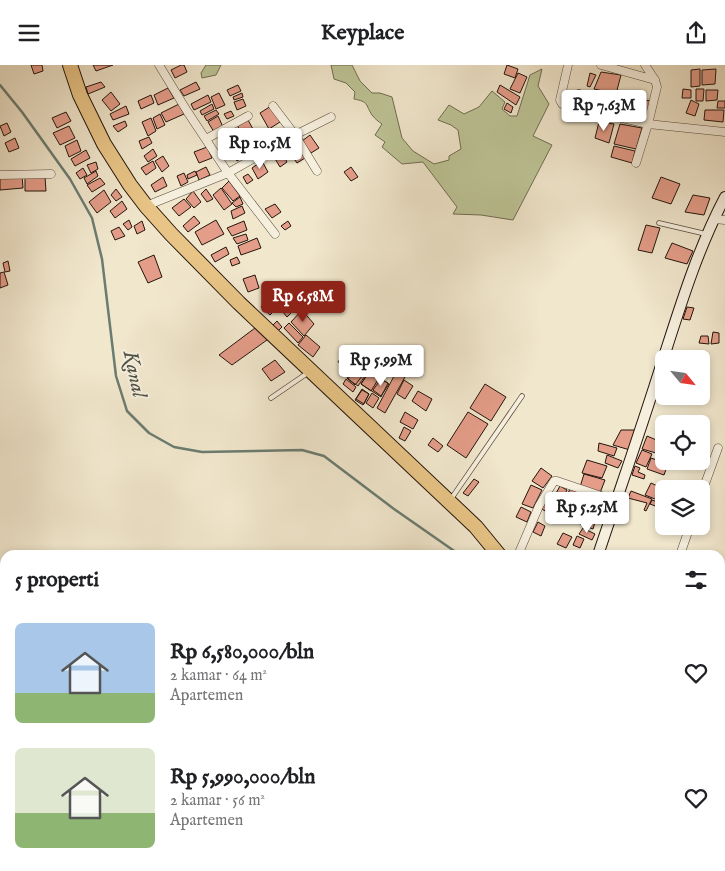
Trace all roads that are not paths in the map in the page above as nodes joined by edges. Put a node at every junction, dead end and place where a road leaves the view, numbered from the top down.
1 (70, 65) edge
2 (159, 65) edge
3 (568, 65) edge
4 (601, 65) edge
5 (645, 65) edge
6 (655, 80) junction
7 (273, 106) dead end
8 (248, 116) dead end
9 (331, 117) dead end
10 (648, 123) junction
11 (725, 132) edge
12 (295, 135) junction
13 (206, 139) junction
14 (636, 163) dead end
15 (317, 171) dead end
16 (228, 173) junction
17 (51, 174) dead end
18 (0, 175) edge
19 (725, 197) edge
20 (146, 206) junction
21 (714, 219) junction
22 (725, 220) edge
23 (659, 223) dead end
24 (275, 234) dead end
25 (706, 234) junction
26 (311, 371) junction
27 (522, 396) dead end
28 (271, 398) dead end
29 (718, 448) dead end
30 (706, 480) edge
31 (449, 501) junction
32 (616, 501) junction
33 (687, 535) edge
34 (494, 550) edge
35 (520, 550) edge
36 (600, 550) edge
37 (682, 550) edge

1 - 20 highway
2 - 13 street
3 - 10 street
4 - 6 street
5 - 6 street
6 - 10 street
7 - 12 street
8 - 13 street
9 - 12 street
10 - 11 street
10 - 14 street
12 - 15 street
12 - 16 street
13 - 16 street
16 - 20 street
16 - 24 street
17 - 18 street
19 - 21 main road
20 - 26 highway
21 - 22 street
21 - 25 main road
23 - 25 lane
25 - 32 main road
26 - 28 lane
26 - 31 highway
27 - 31 lane
29 - 30 street
31 - 34 highway
32 - 35 street
32 - 36 main road
33 - 37 street

